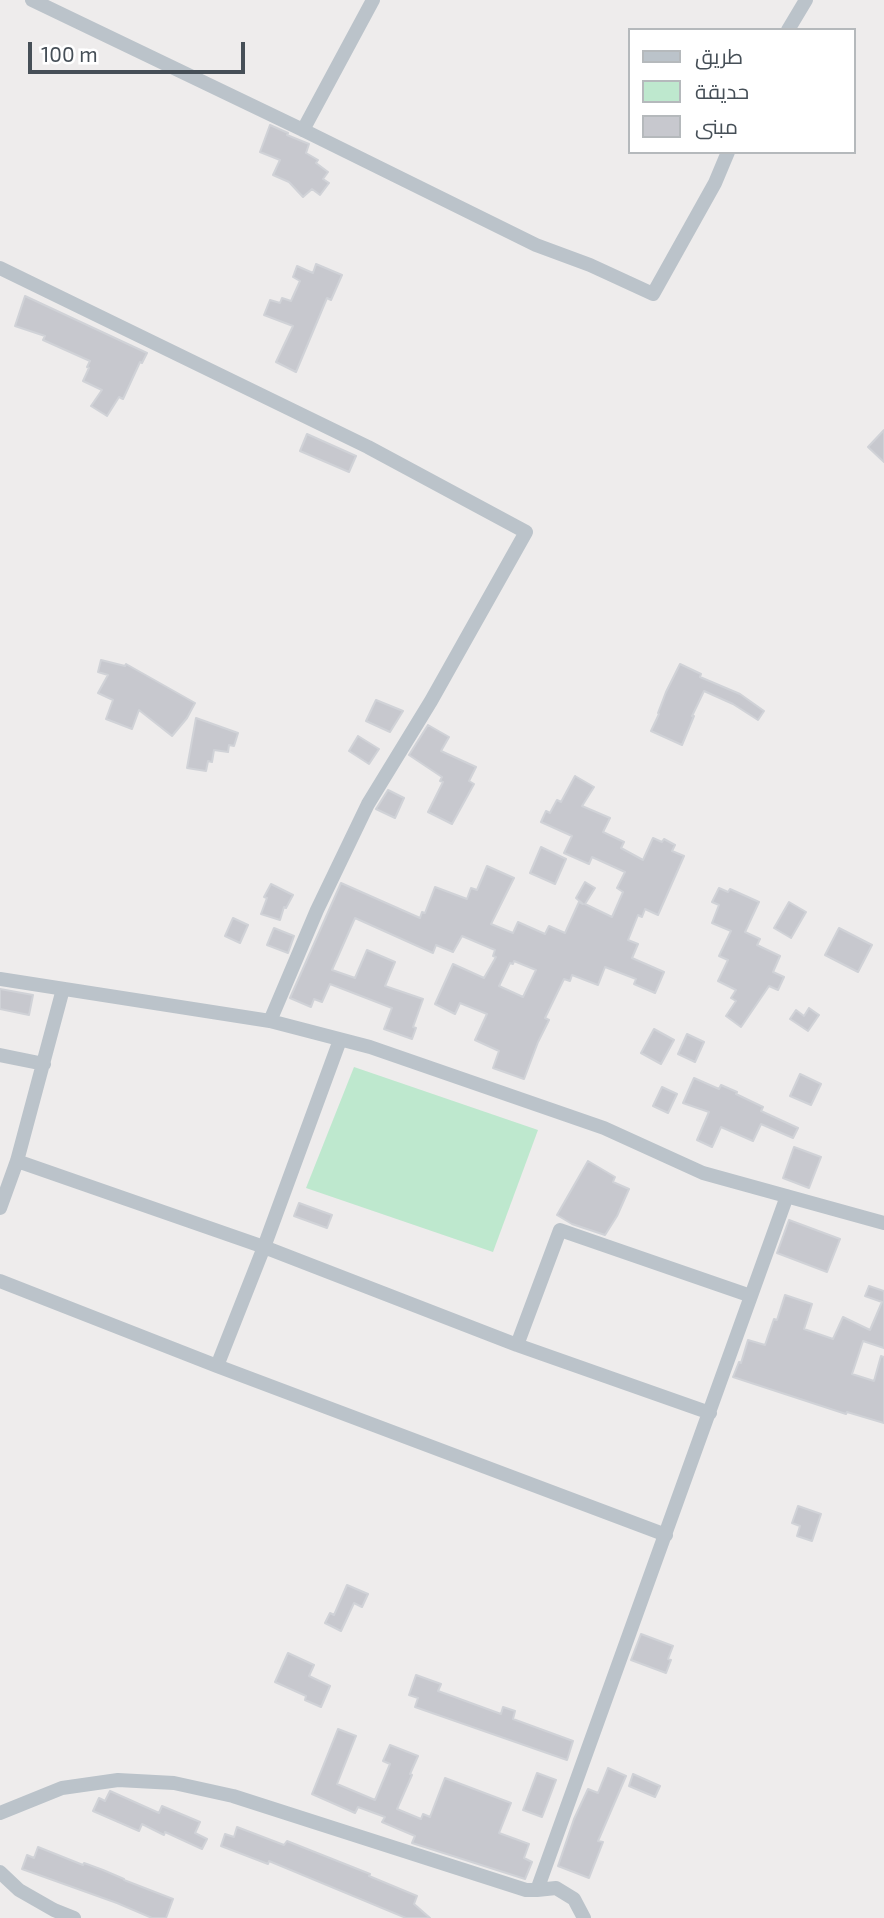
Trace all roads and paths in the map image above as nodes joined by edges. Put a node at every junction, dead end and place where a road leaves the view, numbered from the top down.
1 (32, 0) edge
2 (373, 0) edge
3 (806, 0) edge
4 (789, 28) edge
5 (303, 130) junction
6 (727, 154) edge
7 (0, 268) edge
8 (0, 979) edge
9 (63, 989) junction
10 (270, 1021) junction
11 (340, 1040) junction
12 (0, 1055) edge
13 (44, 1064) junction
14 (17, 1161) junction
15 (787, 1196) junction
16 (0, 1208) edge
17 (884, 1223) edge
18 (264, 1247) junction
19 (0, 1281) edge
20 (751, 1296) junction
21 (517, 1345) junction
22 (217, 1366) junction
23 (710, 1413) junction
24 (666, 1535) junction
25 (0, 1813) edge
26 (0, 1872) edge
27 (537, 1890) junction
28 (74, 1918) edge
29 (584, 1918) edge

1 - 5 street
2 - 5 street
3 - 4 street
5 - 6 street
7 - 10 street
8 - 9 street
9 - 10 street
9 - 13 street
10 - 11 street
11 - 15 street
11 - 18 street
12 - 13 street
13 - 14 street
14 - 16 street
14 - 18 street
15 - 17 street
15 - 20 street
18 - 21 street
18 - 22 street
19 - 22 street
20 - 21 street
20 - 23 street
21 - 23 street
22 - 24 street
23 - 24 street
24 - 27 street
25 - 27 street
26 - 28 street
27 - 29 street

